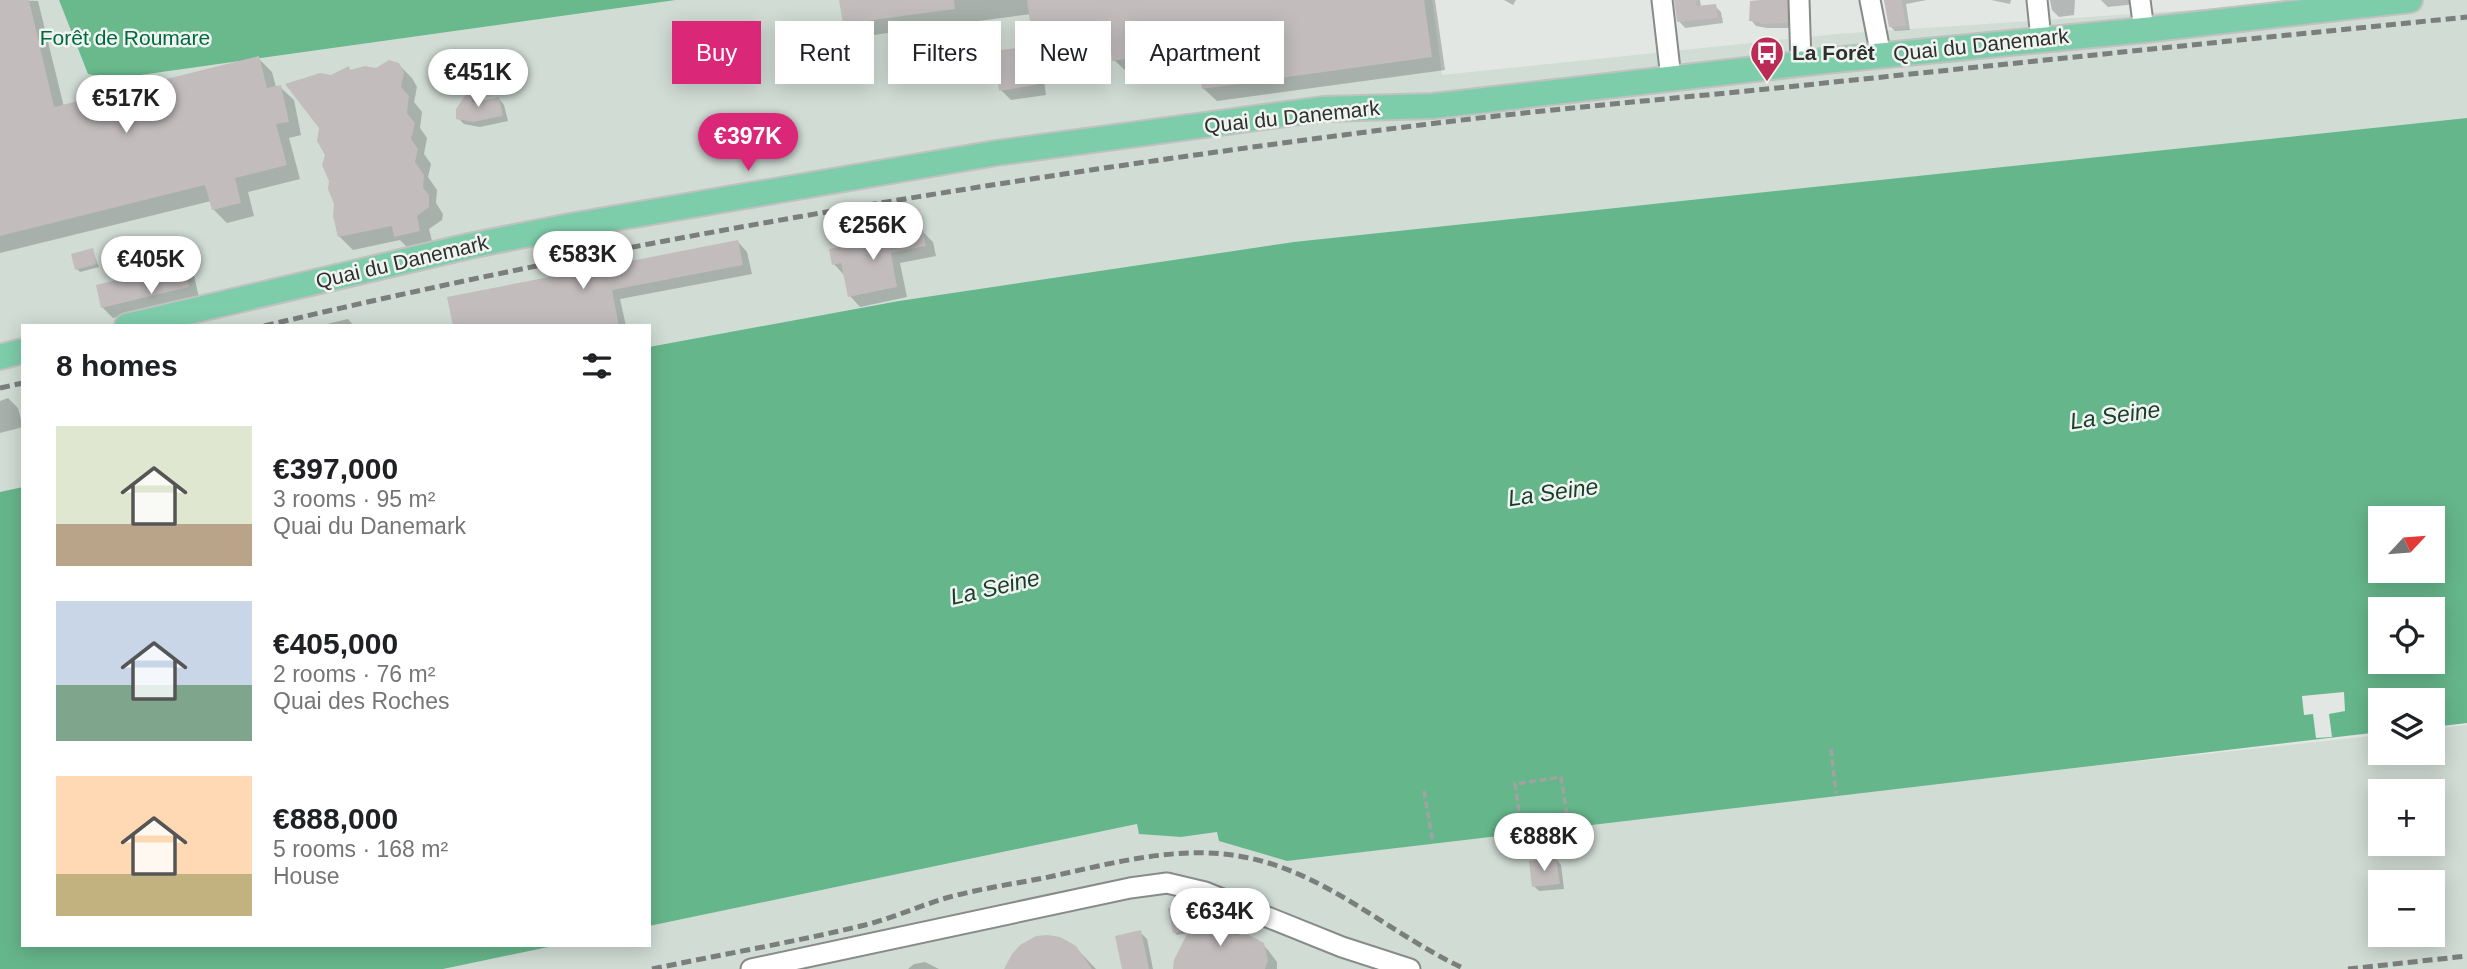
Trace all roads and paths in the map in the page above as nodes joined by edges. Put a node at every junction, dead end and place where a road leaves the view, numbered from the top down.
1 (1662, 0) edge
2 (1799, 0) edge
3 (1870, 0) edge
4 (2037, 0) edge
5 (2140, 0) edge
6 (2410, 0) edge
7 (2144, 30) junction
8 (2041, 39) junction
9 (1881, 55) junction
10 (1801, 64) junction
11 (1671, 78) junction
12 (135, 324) edge
13 (21, 352) edge
14 (0, 357) edge
15 (1831, 749) dead end
16 (1424, 791) dead end
17 (1836, 794) dead end
18 (1569, 827) dead end
19 (1522, 832) dead end
20 (1433, 843) dead end
21 (751, 969) edge
22 (1410, 969) edge

1 - 11 street
2 - 10 street
3 - 9 street
4 - 8 street
5 - 7 street
6 - 7 main road, Quai du Danemark
7 - 8 main road, Quai du Danemark
8 - 9 main road, Quai du Danemark
9 - 10 main road, Quai du Danemark
10 - 11 main road, Quai du Danemark
11 - 12 main road, Quai du Danemark
13 - 14 main road
15 - 17 path
16 - 20 path
18 - 19 path
21 - 22 street

